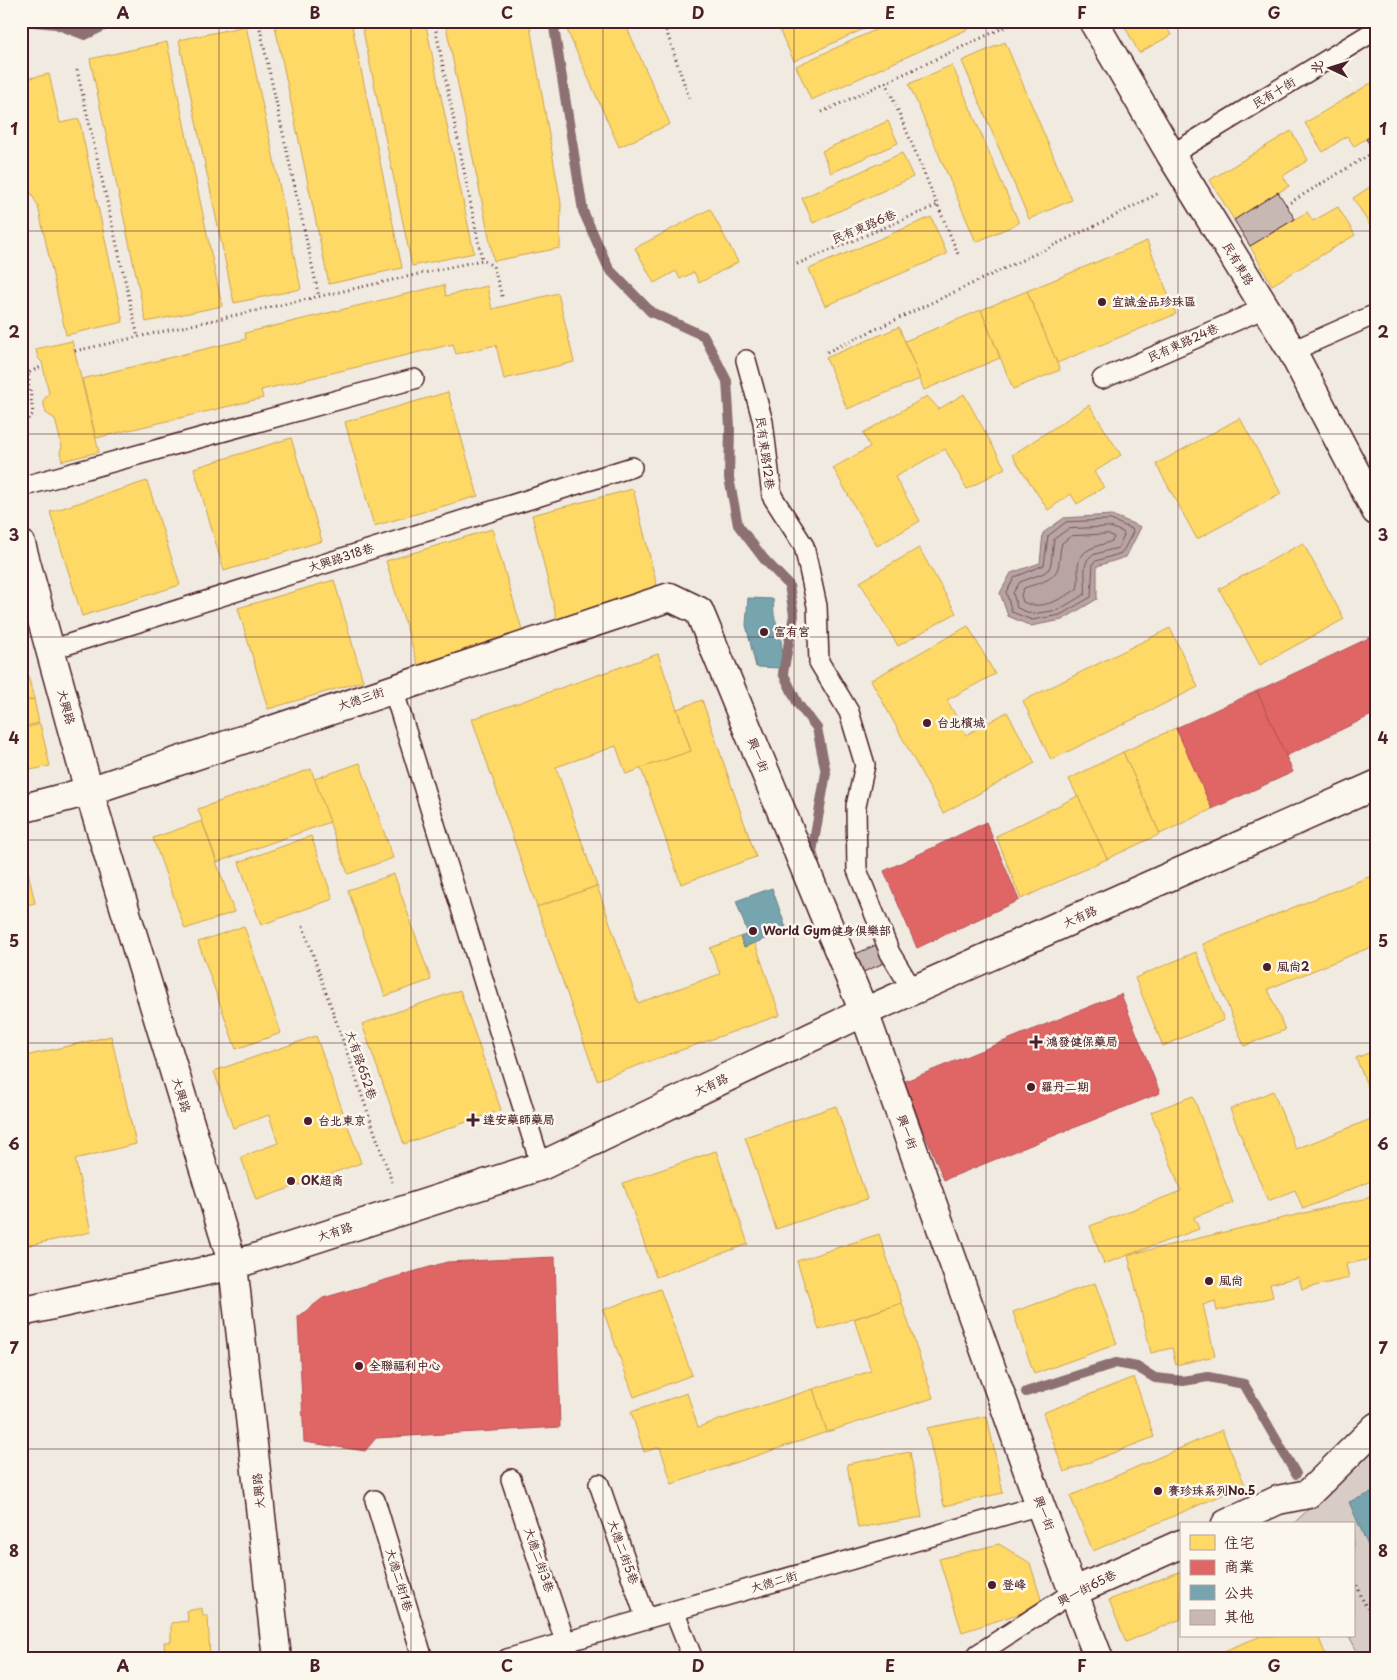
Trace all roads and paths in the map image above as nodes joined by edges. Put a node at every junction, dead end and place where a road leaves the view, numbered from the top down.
1 (434, 21) edge
2 (663, 21) edge
3 (1018, 21) edge
4 (1094, 21) edge
5 (259, 24) dead end
6 (1376, 30) edge
7 (77, 70) dead end
8 (886, 82) junction
9 (689, 98) dead end
10 (822, 112) dead end
11 (1374, 152) dead end
12 (1171, 155) junction
13 (938, 205) junction
14 (1286, 205) dead end
15 (1130, 209) dead end
16 (958, 254) dead end
17 (482, 260) junction
18 (797, 264) dead end
19 (318, 296) junction
20 (503, 299) dead end
21 (1265, 308) junction
22 (1376, 314) edge
23 (138, 336) junction
24 (75, 351) dead end
25 (1292, 351) junction
26 (827, 352) dead end
27 (746, 360) dead end
28 (43, 366) dead end
29 (414, 379) dead end
30 (1102, 379) dead end
31 (21, 426) edge
32 (632, 467) dead end
33 (21, 487) edge
34 (1376, 511) edge
35 (21, 544) edge
36 (699, 611) joint
37 (50, 650) junction
38 (393, 689) junction
39 (1376, 785) edge
40 (89, 791) junction
41 (21, 809) edge
42 (303, 926) dead end
43 (913, 991) junction
44 (864, 1012) junction
45 (541, 1166) junction
46 (402, 1210) junction
47 (233, 1265) junction
48 (21, 1312) edge
49 (1376, 1428) edge
50 (511, 1479) dead end
51 (599, 1484) dead end
52 (375, 1500) dead end
53 (1040, 1505) junction
54 (1230, 1522) edge
55 (1180, 1544) edge
56 (1354, 1578) edge
57 (1075, 1591) junction
58 (674, 1611) junction
59 (646, 1619) junction
60 (1376, 1619) edge
61 (569, 1650) edge
62 (277, 1659) edge
63 (423, 1659) edge
64 (507, 1659) edge
65 (692, 1659) edge
66 (975, 1659) edge
67 (1100, 1659) edge

1 - 17 path
2 - 9 path
3 - 8 path
4 - 12 street, 民有東路
5 - 19 path
6 - 12 lane, 民有十街
7 - 23 path
8 - 10 path
8 - 13 path
11 - 14 path
12 - 21 street, 民有東路
13 - 16 path
13 - 18 path, 民有東路6巷
15 - 26 path
17 - 19 path
17 - 20 path
19 - 23 path
21 - 25 street, 民有東路
21 - 30 lane, 民有東路24巷
22 - 25 lane
23 - 24 path
25 - 34 street, 民有東路
27 - 43 lane, 民有東路12巷
28 - 31 path
29 - 33 lane
32 - 37 lane, 大興路318巷
35 - 37 street, 大興路
36 - 38 street, 大德三街
36 - 44 street, 興一街
37 - 40 street, 大興路
38 - 40 street, 大德三街
38 - 45 lane
39 - 43 street, 大有路
40 - 41 street, 大德三街
40 - 47 street, 大興路
42 - 46 path, 大有路652巷
43 - 44 street, 大有路
44 - 45 street, 大有路
44 - 53 street, 興一街
45 - 46 street, 大有路
46 - 47 street, 大有路
47 - 48 street, 大有路
47 - 62 street, 大興路
49 - 54 street
50 - 61 lane, 大德二街3巷
51 - 59 lane, 大德二街5巷
52 - 63 lane, 大德二街1巷
53 - 57 street, 興一街
53 - 58 lane, 大德二街
55 - 57 street, 興一街65巷
56 - 60 path
57 - 66 lane, 興一街65巷
57 - 67 street, 興一街
58 - 59 lane, 大德二街
58 - 65 lane
59 - 61 lane, 大德二街
61 - 64 lane, 大德二街

